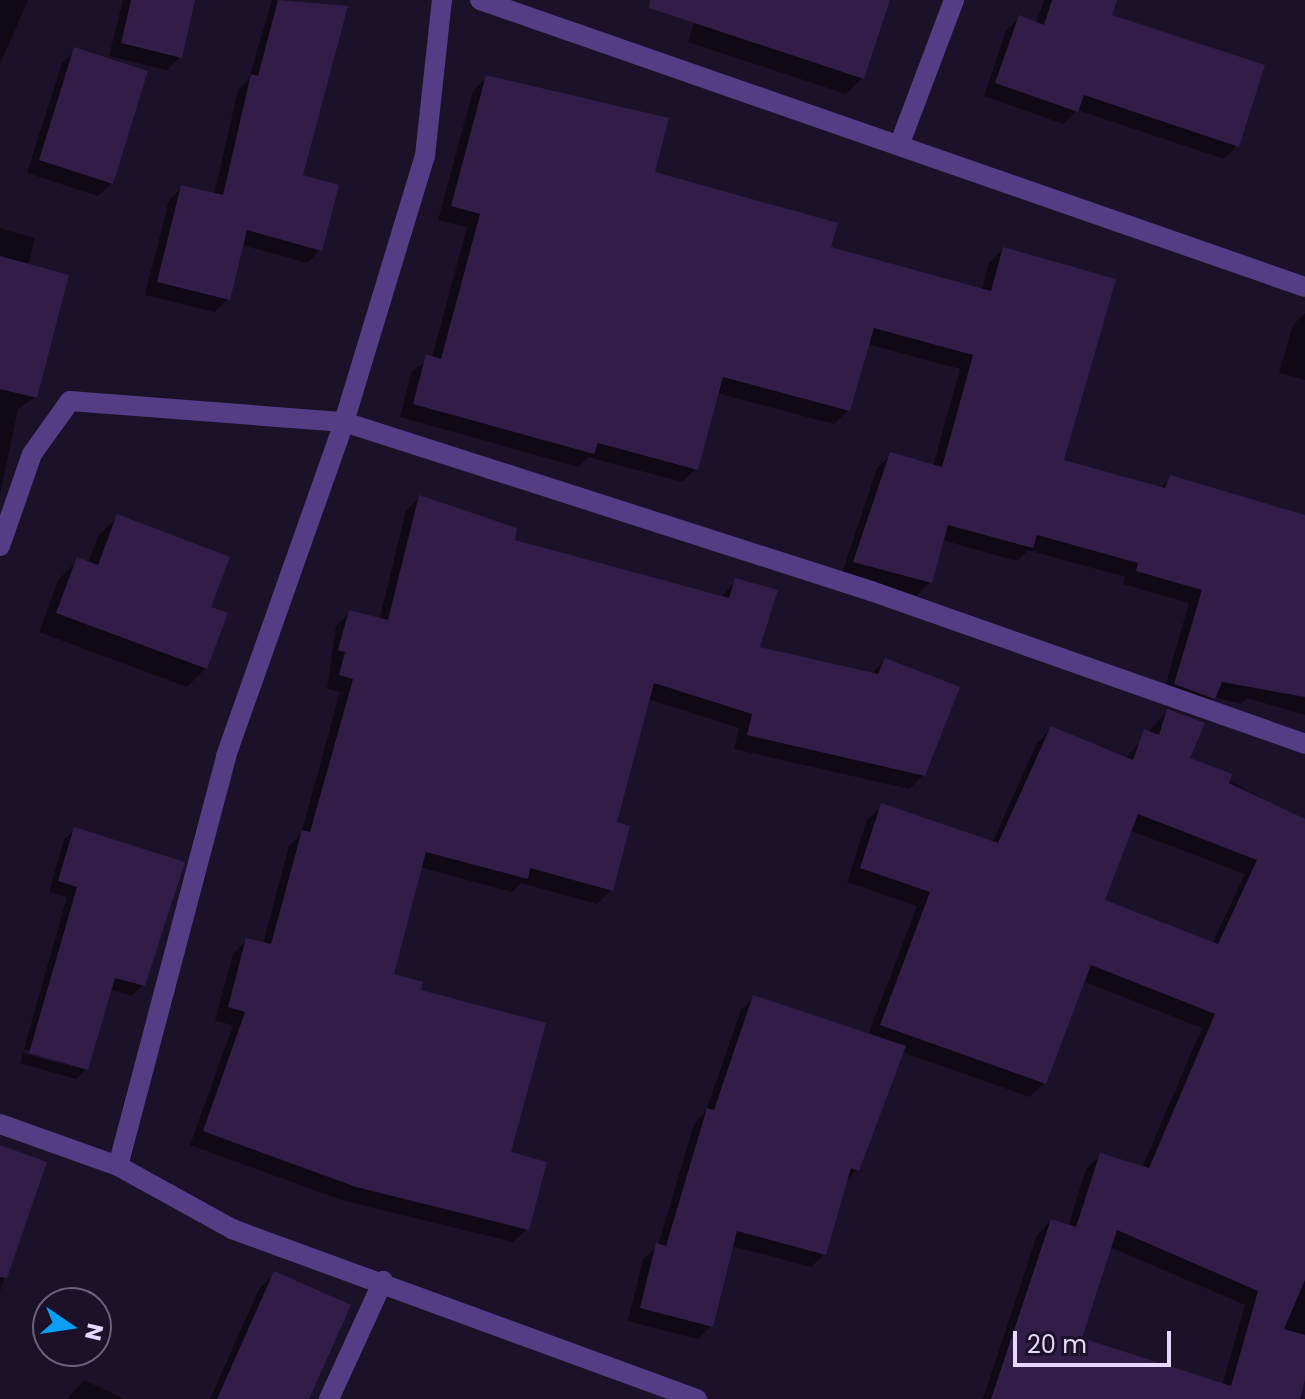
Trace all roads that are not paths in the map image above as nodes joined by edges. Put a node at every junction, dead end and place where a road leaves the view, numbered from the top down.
1 (442, 0) edge
2 (480, 0) edge
3 (954, 0) edge
4 (900, 143) junction
5 (1305, 287) edge
6 (344, 422) junction
7 (0, 546) edge
8 (1305, 744) edge
9 (0, 1124) edge
10 (118, 1166) junction
11 (383, 1281) junction
12 (329, 1399) edge
13 (697, 1399) edge

1 - 6 street
2 - 4 street
3 - 4 street
4 - 5 street
6 - 7 street
6 - 8 street
6 - 10 street
9 - 10 street
10 - 11 street
11 - 12 street
11 - 13 street

